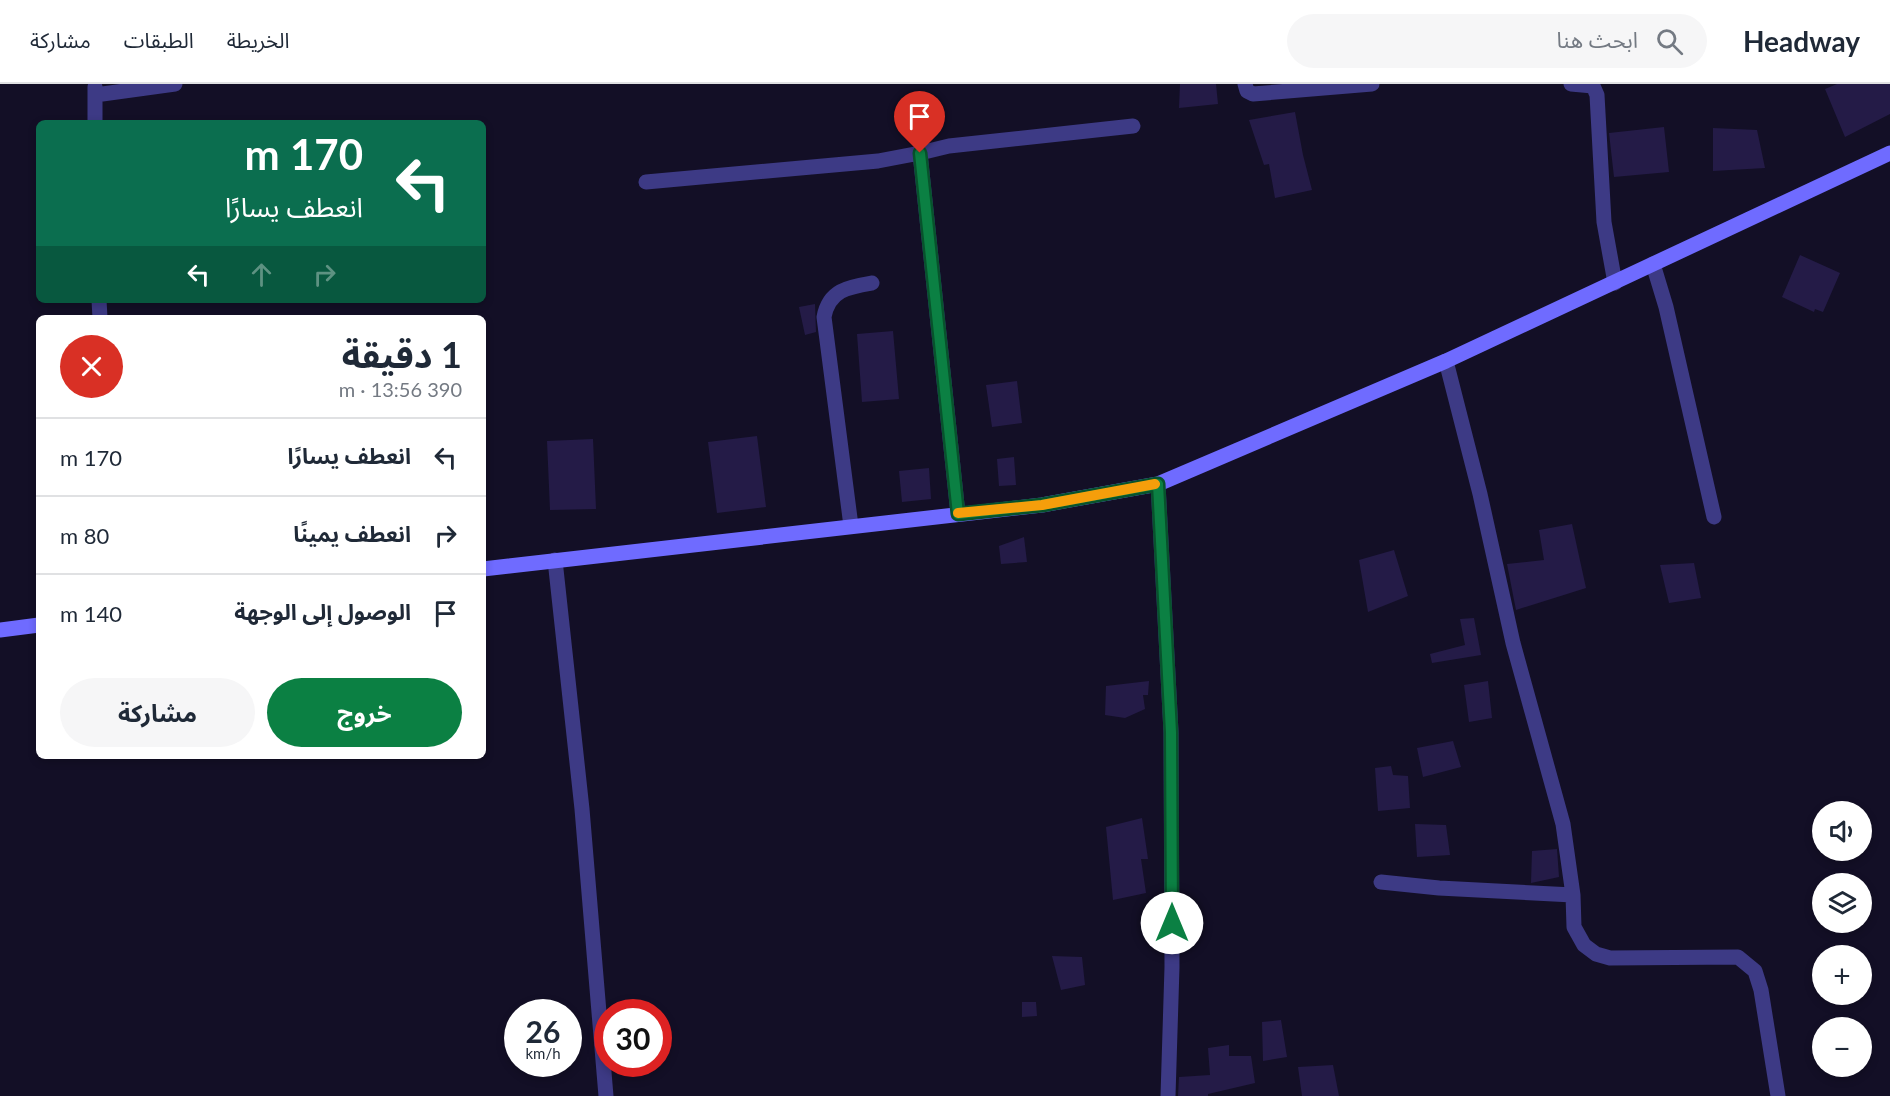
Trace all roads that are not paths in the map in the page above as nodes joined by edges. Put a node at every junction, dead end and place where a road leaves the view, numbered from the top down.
1 (175, 84) edge
2 (1245, 84) edge
3 (1371, 84) edge
4 (1571, 84) edge
5 (95, 89) edge
6 (95, 120) edge
7 (1133, 126) dead end
8 (920, 153) junction
9 (1890, 153) edge
10 (646, 182) dead end
11 (1653, 264) junction
12 (872, 283) dead end
13 (1615, 283) junction
14 (1446, 362) junction
15 (1158, 484) junction
16 (958, 514) junction
17 (1714, 517) dead end
18 (851, 526) junction
19 (555, 560) junction
20 (486, 569) edge
21 (36, 625) edge
22 (0, 630) edge
23 (1381, 882) dead end
24 (1573, 895) junction
25 (606, 1096) edge
26 (1168, 1096) edge
27 (1778, 1096) edge

1 - 5 street
2 - 3 street
4 - 13 street
5 - 6 street
7 - 8 street
8 - 10 street
8 - 16 street
9 - 11 street
11 - 13 street
11 - 17 street
12 - 18 street
13 - 14 street
14 - 15 street
14 - 24 street
15 - 16 street
15 - 26 street
16 - 18 street
18 - 19 street
19 - 20 street
19 - 25 street
21 - 22 street
23 - 24 street
24 - 27 street

